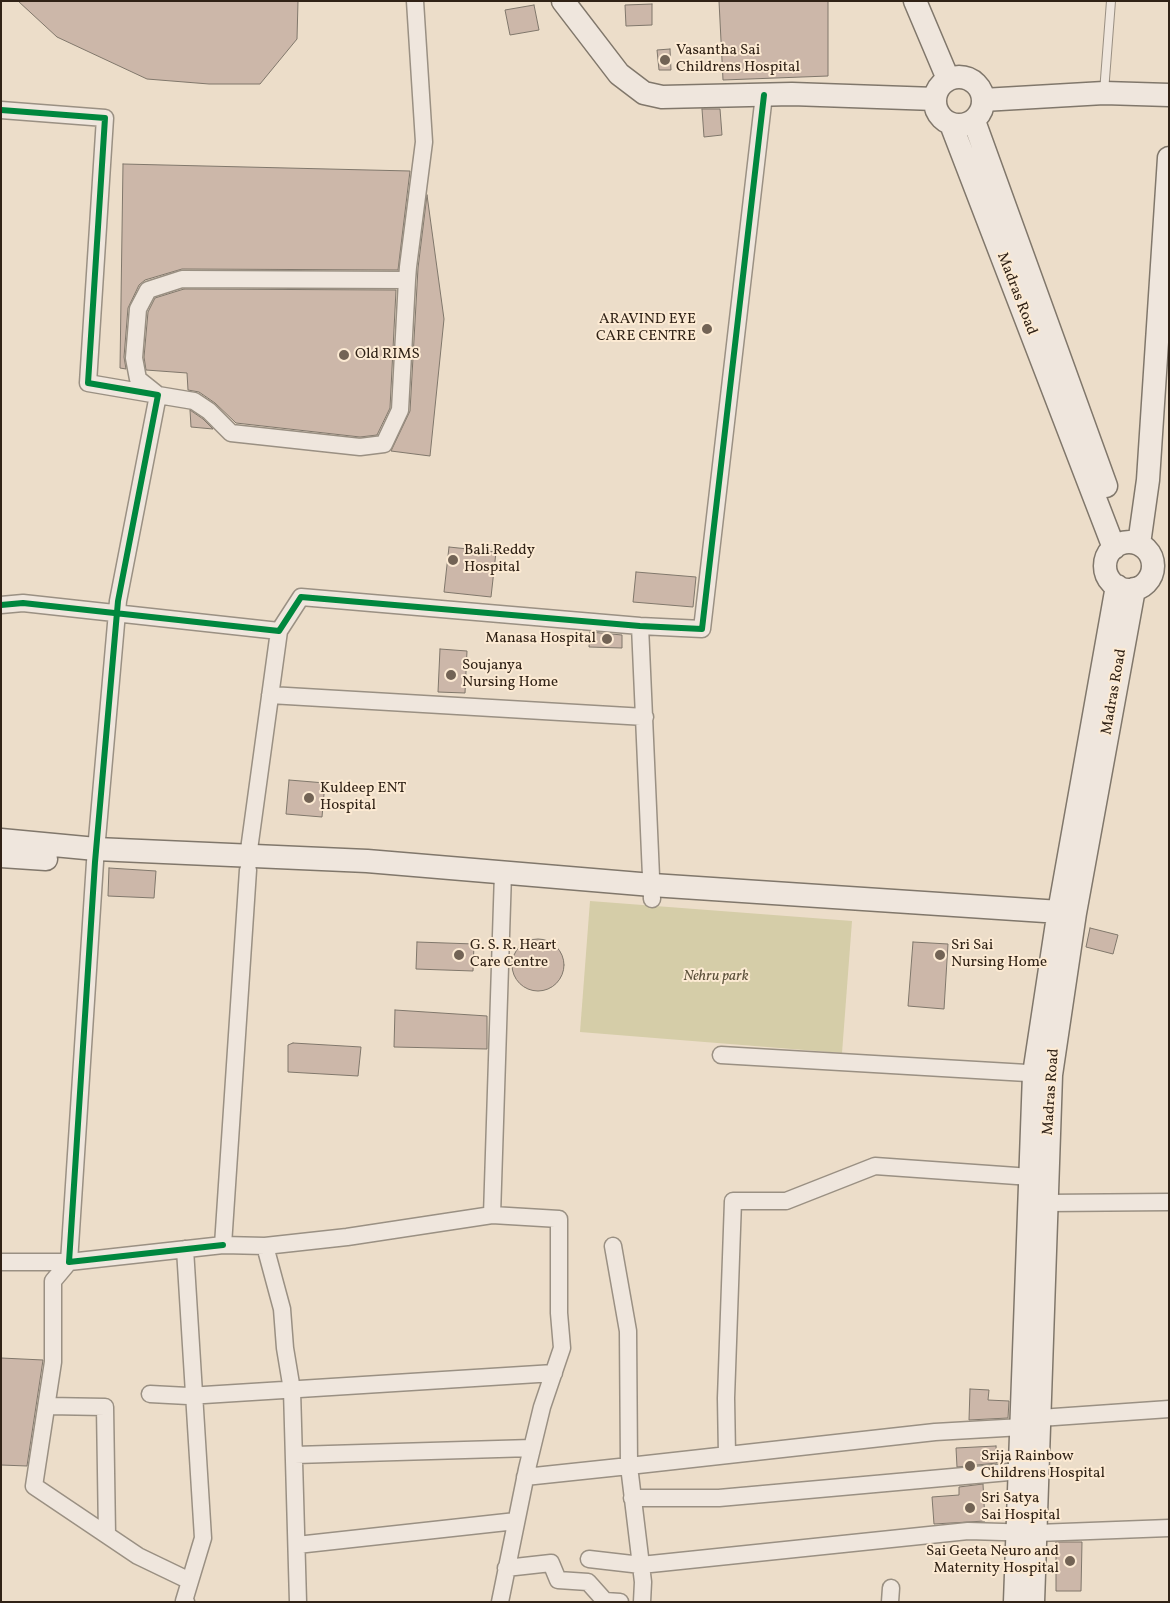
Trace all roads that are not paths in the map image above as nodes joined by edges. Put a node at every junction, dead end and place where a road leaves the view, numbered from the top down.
1 (415, 1) edge
2 (563, 1) edge
3 (915, 1) edge
4 (1111, 1) edge
5 (948, 79) junction
6 (1104, 93) junction
7 (764, 95) junction
8 (1169, 95) edge
9 (935, 99) junction
10 (983, 100) junction
11 (1, 110) edge
12 (974, 120) junction
13 (952, 124) junction
14 (1169, 158) edge
15 (1167, 226) edge
16 (407, 280) junction
17 (158, 395) junction
18 (1127, 545) junction
19 (1126, 588) junction
20 (1, 604) edge
21 (117, 614) junction
22 (640, 626) junction
23 (279, 631) junction
24 (270, 695) junction
25 (645, 716) junction
26 (1, 840) edge
27 (1, 856) edge
28 (96, 856) junction
29 (248, 863) junction
30 (503, 879) junction
31 (652, 892) junction
32 (1066, 918) junction
33 (721, 1055) dead end
34 (1042, 1074) junction
35 (1031, 1176) junction
36 (1169, 1202) edge
37 (1046, 1203) junction
38 (492, 1215) junction
39 (223, 1245) junction
40 (265, 1246) junction
41 (613, 1246) dead end
42 (185, 1249) junction
43 (1, 1262) edge
44 (69, 1262) junction
45 (554, 1373) junction
46 (292, 1390) junction
47 (150, 1394) dead end
48 (194, 1395) junction
49 (48, 1406) junction
50 (1169, 1409) edge
51 (1031, 1423) junction
52 (532, 1448) junction
53 (295, 1455) junction
54 (727, 1455) junction
55 (629, 1466) junction
56 (1020, 1471) junction
57 (525, 1477) junction
58 (632, 1498) junction
59 (516, 1521) junction
60 (1169, 1528) edge
61 (1028, 1532) junction
62 (106, 1535) junction
63 (296, 1545) junction
64 (589, 1559) dead end
65 (641, 1565) junction
66 (506, 1568) junction
67 (190, 1581) junction
68 (186, 1602) edge
69 (298, 1602) edge
70 (500, 1602) edge
71 (620, 1602) edge
72 (642, 1602) edge
73 (1015, 1602) edge
74 (1033, 1602) edge

1 - 16 street
2 - 7 main road
3 - 5 main road
4 - 6 lane
5 - 9 main road
5 - 10 main road
6 - 8 main road
6 - 10 main road
7 - 9 main road
7 - 22 street
9 - 13 main road
10 - 12 main road
11 - 17 street
12 - 13 main road
12 - 18 main road
13 - 18 main road, Madras Road
14 - 15 main road
15 - 18 main road
16 - 17 street
16 - 17 street
17 - 21 street
18 - 19 main road
18 - 19 main road
19 - 32 main road, Madras Road
20 - 21 street
21 - 23 street
21 - 28 street
22 - 23 street
22 - 25 street
23 - 24 street
24 - 25 street
24 - 29 street
25 - 31 street
26 - 28 main road
27 - 28 main road
28 - 29 main road
28 - 44 street
29 - 30 main road
29 - 39 street
30 - 31 main road
30 - 38 street
31 - 32 main road
32 - 34 main road, Madras Road
33 - 34 street
34 - 35 main road
34 - 37 main road, Madras Road
35 - 51 main road
35 - 54 street
36 - 37 street
37 - 51 main road, Madras Road
38 - 40 street
38 - 45 street
39 - 40 street
39 - 42 street
40 - 46 street
41 - 55 street
42 - 44 street
42 - 48 street
43 - 44 street
44 - 49 street
45 - 46 street
45 - 52 street
46 - 48 street
46 - 53 street
47 - 48 street
48 - 67 street
49 - 62 street
49 - 62 street
50 - 51 street
51 - 54 street
51 - 56 main road
51 - 61 main road, Madras Road
52 - 53 street
52 - 57 street
53 - 63 street
54 - 55 street
55 - 57 street
55 - 58 street
56 - 58 street
56 - 61 main road
57 - 59 street
58 - 65 street
59 - 63 street
59 - 66 street
60 - 61 street
61 - 65 street
61 - 73 main road
61 - 74 main road, Madras Road
62 - 67 street
63 - 69 street
64 - 65 street
65 - 72 street
66 - 70 street
66 - 71 street
67 - 68 street

